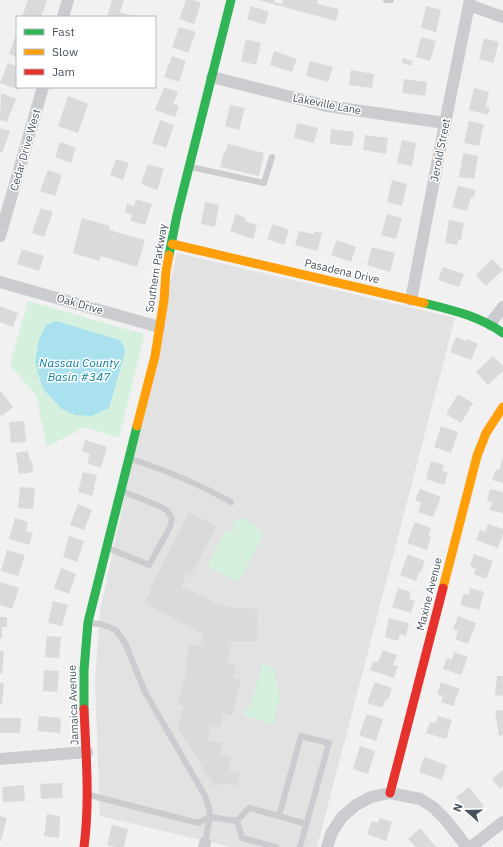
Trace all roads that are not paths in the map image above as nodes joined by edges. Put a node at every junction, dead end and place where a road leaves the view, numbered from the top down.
1 (68, 0) edge
2 (231, 0) edge
3 (386, 0) edge
4 (391, 0) edge
5 (470, 2) edge
6 (63, 16) edge
7 (503, 17) edge
8 (212, 77) junction
9 (43, 88) edge
10 (444, 123) junction
11 (272, 157) dead end
12 (189, 167) junction
13 (0, 236) edge
14 (172, 244) junction
15 (0, 282) edge
16 (411, 300) junction
17 (503, 307) edge
18 (490, 324) junction
19 (159, 327) junction
20 (503, 333) edge
21 (503, 407) edge
22 (129, 459) junction
23 (121, 491) junction
24 (231, 502) dead end
25 (108, 544) junction
26 (88, 622) junction
27 (87, 752) junction
28 (0, 759) edge
29 (390, 793) junction
30 (89, 795) junction
31 (279, 816) junction
32 (210, 817) junction
33 (237, 821) junction
34 (503, 822) edge
35 (306, 824) junction
36 (205, 845) edge
37 (84, 847) edge
38 (276, 847) edge
39 (300, 847) edge
40 (327, 847) edge
41 (467, 847) edge
42 (471, 847) edge

1 - 6 street
2 - 8 street, Southern Parkway
3 - 4 lane
5 - 7 street
5 - 10 street, Jerold Street
8 - 10 street, Lakeville Lane
8 - 12 street, Southern Parkway
9 - 13 street, Cedar Drive West
10 - 16 street, Jerold Street
11 - 12 lane
12 - 14 street, Southern Parkway
14 - 16 street, Pasadena Drive
14 - 19 street, Southern Parkway
15 - 19 street, Oak Drive
16 - 18 street, Pasadena Drive
17 - 18 street
18 - 20 street, Pasadena Drive
19 - 22 street, Southern Parkway
21 - 29 street, Maxine Avenue
22 - 23 street, Southern Parkway
22 - 24 lane
23 - 25 street, Southern Parkway
23 - 25 lane
25 - 26 street, Jamaica Avenue
26 - 27 street, Jamaica Avenue
26 - 32 lane
27 - 28 street
27 - 30 street, Jamaica Avenue
29 - 40 street
29 - 41 street
30 - 32 lane
30 - 37 street, Jamaica Avenue
31 - 33 lane
31 - 35 lane
31 - 35 lane
32 - 33 lane
32 - 36 lane
33 - 38 lane
34 - 42 street
35 - 39 lane

